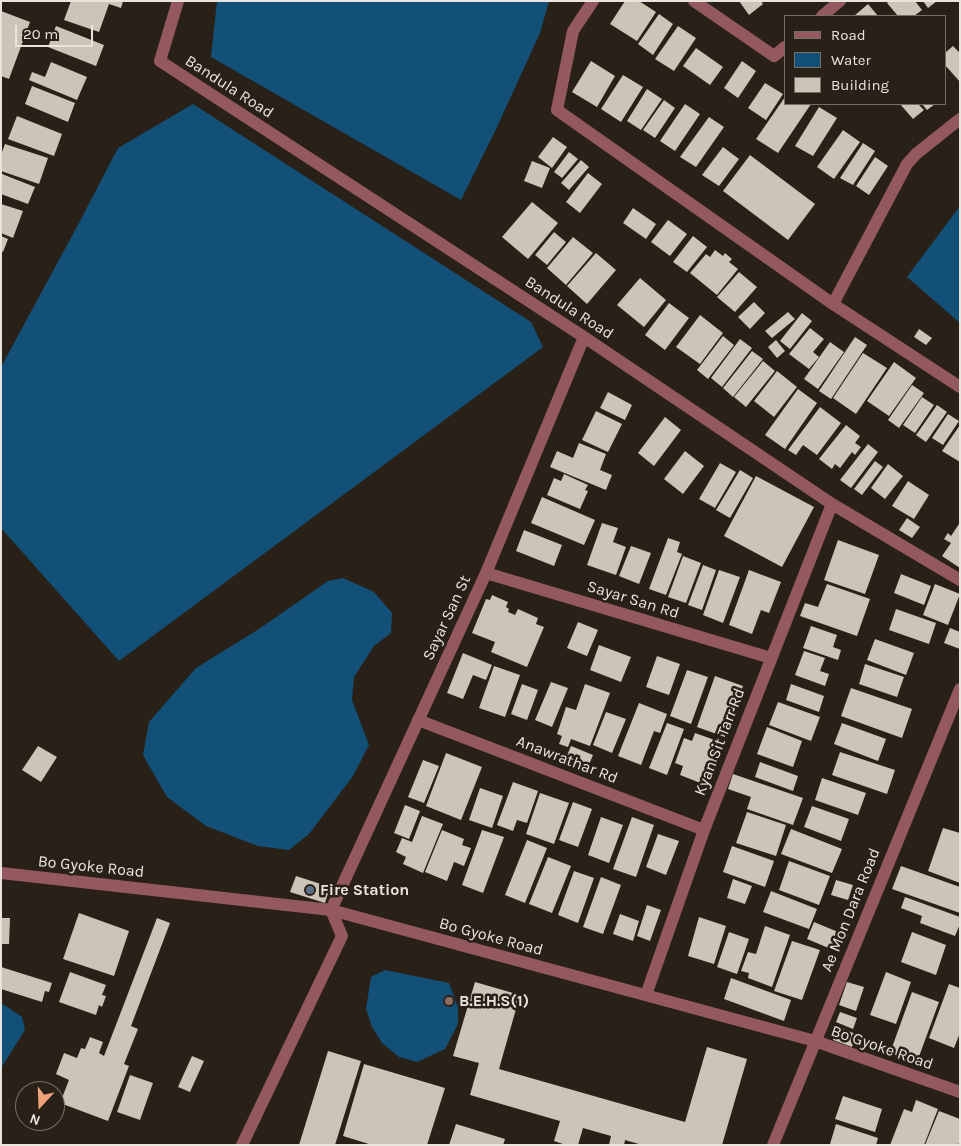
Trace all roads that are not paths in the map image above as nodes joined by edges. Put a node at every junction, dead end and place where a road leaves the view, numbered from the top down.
1 (178, 1) edge
2 (593, 1) edge
3 (694, 1) edge
4 (840, 1) edge
5 (823, 15) edge
6 (784, 48) edge
7 (960, 119) edge
8 (832, 304) junction
9 (584, 337) junction
10 (960, 387) edge
11 (832, 504) junction
12 (486, 572) junction
13 (960, 580) edge
14 (770, 658) junction
15 (960, 689) edge
16 (418, 720) junction
17 (704, 830) junction
18 (1, 873) edge
19 (332, 910) junction
20 (646, 995) junction
21 (814, 1042) junction
22 (960, 1092) edge
23 (242, 1145) edge
24 (773, 1145) edge

1 - 9 street, Bandula Road
2 - 8 street
3 - 6 street
4 - 5 street
7 - 8 street
8 - 10 street
9 - 11 street, Bandula Road
9 - 12 street, Sayar San St
11 - 13 street, Bandula Road
11 - 14 street, Kyan Sit Tarr Rd
12 - 14 street, Sayar San Rd
12 - 16 street, Sayar San St
14 - 17 street, Kyan Sit Tarr Rd
15 - 21 street, Ae Mon Dara Road
16 - 17 street, Anawrathar Rd
16 - 19 street, Sayar San St
17 - 20 street, Kyan Sit Tarr Rd
18 - 19 street, Bo Gyoke Road
19 - 20 street, Bo Gyoke Road
19 - 23 street
20 - 21 street, Bo Gyoke Road
21 - 22 street, Bo Gyoke Road
21 - 24 street, Ae Mon Dara Road

